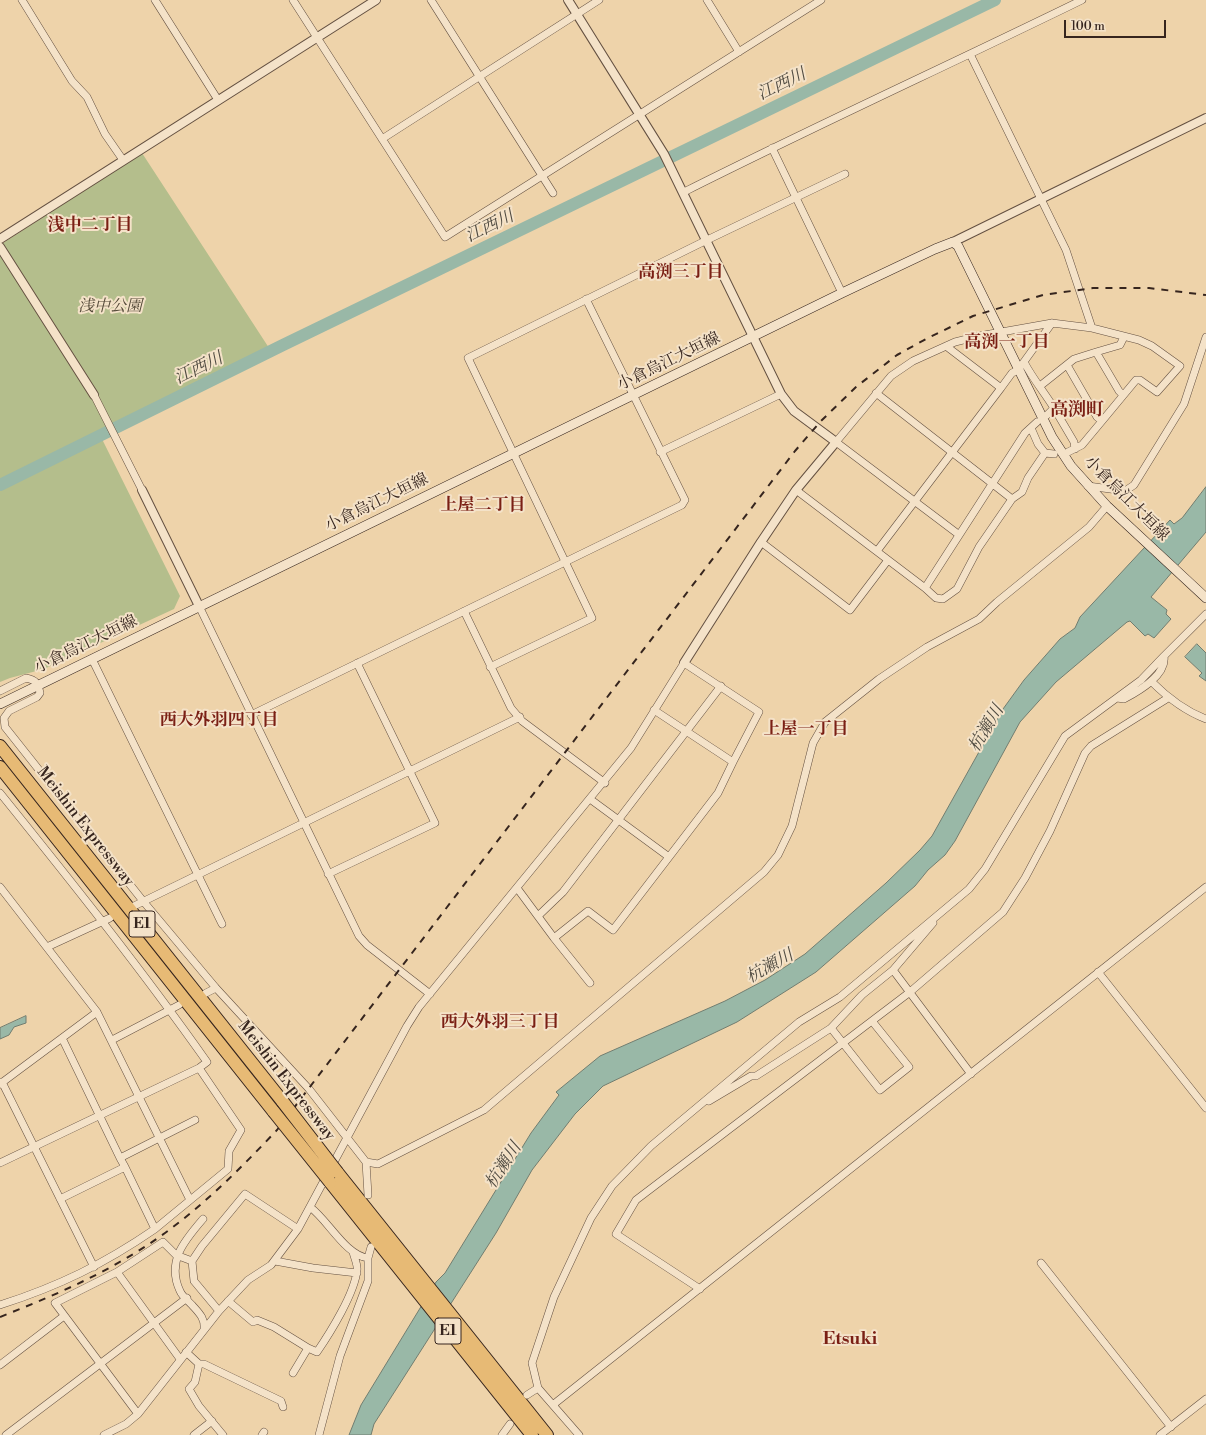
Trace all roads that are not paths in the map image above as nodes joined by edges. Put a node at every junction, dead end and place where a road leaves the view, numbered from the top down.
1 (22, 0) edge
2 (155, 0) edge
3 (293, 0) edge
4 (376, 0) edge
5 (431, 0) edge
6 (568, 0) edge
7 (599, 0) edge
8 (821, 0) edge
9 (1082, 0) edge
10 (710, 1) edge
11 (577, 14) junction
12 (317, 38) junction
13 (739, 52) junction
14 (970, 54) junction
15 (479, 76) junction
16 (218, 100) junction
17 (641, 114) junction
18 (1206, 118) edge
19 (382, 139) junction
20 (772, 148) junction
21 (123, 160) junction
22 (844, 174) dead end
23 (542, 177) junction
24 (683, 190) junction
25 (553, 193) dead end
26 (795, 198) junction
27 (1042, 198) junction
28 (0, 239) edge
29 (707, 240) junction
30 (953, 242) junction
31 (0, 247) edge
32 (842, 293) junction
33 (586, 299) junction
34 (1052, 324) junction
35 (1092, 328) junction
36 (999, 332) junction
37 (754, 337) junction
38 (1124, 337) junction
39 (1206, 337) edge
40 (946, 346) junction
41 (1096, 352) junction
42 (1067, 365) junction
43 (1021, 366) junction
44 (1040, 386) junction
45 (1001, 388) junction
46 (876, 393) junction
47 (781, 394) junction
48 (94, 395) joint
49 (1122, 395) junction
50 (632, 397) junction
51 (1054, 408) junction
52 (1046, 415) dead end
53 (1102, 421) junction
54 (1037, 422) dead end
55 (1031, 428) junction
56 (836, 442) junction
57 (1075, 449) junction
58 (660, 452) junction
59 (1068, 452) dead end
60 (952, 453) junction
61 (513, 454) junction
62 (1045, 454) junction
63 (1054, 454) dead end
64 (993, 483) junction
65 (1088, 486) junction
66 (142, 490) joint
67 (796, 490) junction
68 (1012, 499) junction
69 (915, 502) junction
70 (1110, 509) junction
71 (958, 534) junction
72 (761, 542) junction
73 (876, 551) junction
74 (888, 560) junction
75 (565, 562) junction
76 (925, 588) junction
77 (1206, 598) edge
78 (198, 606) junction
79 (464, 611) junction
80 (1206, 614) edge
81 (1164, 656) junction
82 (92, 659) junction
83 (357, 663) junction
84 (684, 663) junction
85 (490, 667) junction
86 (1152, 682) junction
87 (38, 685) junction
88 (720, 686) junction
89 (0, 691) edge
90 (1117, 698) junction
91 (1168, 698) junction
92 (0, 704) edge
93 (654, 710) junction
94 (251, 715) junction
95 (520, 717) junction
96 (1206, 719) edge
97 (685, 731) junction
98 (0, 746) edge
99 (732, 762) junction
100 (0, 767) edge
101 (410, 772) junction
102 (605, 782) junction
103 (0, 793) edge
104 (590, 799) junction
105 (618, 820) junction
106 (303, 823) junction
107 (669, 857) junction
108 (328, 874) junction
109 (197, 875) junction
110 (0, 886) edge
111 (1206, 887) edge
112 (517, 888) junction
113 (143, 901) junction
114 (134, 906) dead end
115 (538, 916) junction
116 (936, 916) junction
117 (110, 918) dead end
118 (102, 922) junction
119 (222, 924) dead end
120 (554, 938) junction
121 (47, 947) junction
122 (893, 970) junction
123 (1098, 972) junction
124 (590, 983) dead end
125 (216, 988) junction
126 (910, 992) junction
127 (206, 993) dead end
128 (430, 994) junction
129 (179, 1005) dead end
130 (170, 1010) junction
131 (97, 1012) junction
132 (872, 1021) junction
133 (831, 1028) junction
134 (62, 1038) junction
135 (112, 1040) junction
136 (843, 1043) junction
137 (199, 1068) junction
138 (971, 1074) junction
139 (1, 1083) edge
140 (140, 1096) junction
141 (705, 1101) junction
142 (1206, 1108) edge
143 (100, 1115) junction
144 (195, 1120) dead end
145 (347, 1137) junction
146 (160, 1138) junction
147 (35, 1146) junction
148 (120, 1158) junction
149 (366, 1162) junction
150 (0, 1163) edge
151 (125, 1167) junction
152 (368, 1195) dead end
153 (60, 1199) junction
154 (190, 1200) junction
155 (310, 1207) junction
156 (203, 1219) dead end
157 (155, 1229) junction
158 (298, 1229) junction
159 (371, 1247) dead end
160 (353, 1252) junction
161 (177, 1255) junction
162 (368, 1258) junction
163 (192, 1261) junction
164 (275, 1261) junction
165 (1041, 1263) dead end
166 (94, 1267) junction
167 (408, 1271) junction
168 (117, 1272) junction
169 (356, 1272) junction
170 (700, 1289) junction
171 (186, 1298) junction
172 (228, 1301) junction
173 (0, 1305) edge
174 (219, 1311) junction
175 (64, 1316) junction
176 (154, 1323) junction
177 (204, 1329) junction
178 (308, 1348) junction
179 (186, 1352) junction
180 (180, 1359) junction
181 (100, 1364) junction
182 (199, 1364) junction
183 (0, 1365) edge
184 (293, 1373) dead end
185 (538, 1388) junction
186 (527, 1396) dead end
187 (1206, 1399) edge
188 (554, 1404) junction
189 (283, 1407) dead end
190 (138, 1414) junction
191 (212, 1421) junction
192 (510, 1424) dead end
193 (1171, 1427) junction
194 (114, 1433) edge
195 (6, 1435) edge
196 (104, 1435) edge
197 (194, 1435) edge
198 (224, 1435) edge
199 (318, 1435) edge
200 (502, 1435) edge
201 (532, 1435) edge
202 (547, 1435) edge
203 (579, 1435) edge
204 (1160, 1435) edge

1 - 21 street
2 - 16 street
3 - 12 street
4 - 12 street
5 - 15 street
6 - 11 street
7 - 11 street
8 - 13 street
9 - 14 street
10 - 13 street
11 - 15 street
11 - 17 street
12 - 16 street
12 - 19 street
13 - 17 street
14 - 20 street
14 - 27 street
15 - 19 street
15 - 23 street
16 - 21 street
17 - 23 street
17 - 24 street
18 - 27 street
19 - 23 street
20 - 24 street
20 - 26 street
21 - 28 street
22 - 26 street
23 - 25 street
24 - 29 street
26 - 29 street
26 - 32 street
27 - 30 street
27 - 35 street
29 - 33 street
29 - 37 street
30 - 32 main road, 小倉烏江大垣線
30 - 36 main road, 小倉烏江大垣線
31 - 48 street
32 - 37 main road, 小倉烏江大垣線
33 - 50 street
33 - 61 street
34 - 35 street
34 - 36 street
34 - 43 street
35 - 38 street
36 - 40 street
36 - 43 main road, 小倉烏江大垣線
37 - 47 street
37 - 50 main road, 小倉烏江大垣線
38 - 41 street
38 - 49 street
39 - 65 street
40 - 45 street
40 - 46 street
41 - 42 street
41 - 49 street
42 - 44 street
42 - 53 street
43 - 44 street
43 - 45 street
43 - 65 main road, 小倉烏江大垣線
44 - 51 street
45 - 60 street
46 - 56 street
46 - 60 street
47 - 56 street
47 - 58 street
48 - 66 street
49 - 53 street
50 - 58 street
50 - 61 main road, 小倉烏江大垣線
51 - 52 street
51 - 57 street
53 - 57 street
54 - 55 street
55 - 62 street
55 - 64 street
56 - 67 street
56 - 69 street
57 - 59 street
58 - 75 street
60 - 64 street
60 - 69 street
61 - 75 street
61 - 78 main road, 小倉烏江大垣線
62 - 63 street
62 - 68 street
64 - 68 street
64 - 71 street
65 - 70 main road, 小倉烏江大垣線
66 - 78 street
67 - 72 street
67 - 73 street
68 - 76 street
69 - 71 street
69 - 73 street
70 - 77 main road, 小倉烏江大垣線
70 - 149 street
71 - 76 street
72 - 74 street
72 - 84 street
73 - 74 street
74 - 76 street
75 - 79 street
75 - 85 street
78 - 82 main road, 小倉烏江大垣線
78 - 94 street
79 - 83 street
79 - 85 street
80 - 81 street
81 - 86 street
81 - 90 street
82 - 87 main road, 小倉烏江大垣線
82 - 109 street
83 - 94 street
83 - 101 street
84 - 88 street
84 - 93 street
85 - 95 street
86 - 90 street
86 - 91 street
87 - 89 street
87 - 92 main road, 小倉烏江大垣線
87 - 113 street
88 - 97 street
88 - 99 street
90 - 116 street
91 - 96 street
91 - 126 street
93 - 97 street
93 - 102 street
94 - 106 street
95 - 101 street
95 - 102 street
97 - 99 street
97 - 105 street
98 - 167 highway, Meishin Expressway / E1, bridge
99 - 107 street
100 - 167 highway, Meishin Expressway / E1, bridge
101 - 106 street
101 - 108 street
102 - 104 street
103 - 118 street
104 - 105 street
104 - 112 street
105 - 107 street
105 - 115 street
106 - 108 street
106 - 109 street
107 - 120 street
108 - 128 street
109 - 113 street
109 - 119 street
110 - 121 street
111 - 123 street
112 - 115 street
112 - 128 street
113 - 114 street
113 - 125 street
115 - 120 street
116 - 122 street
116 - 141 street
117 - 118 street
118 - 121 street
118 - 130 street
120 - 124 street
121 - 131 street
122 - 126 street
122 - 133 street
123 - 138 street
123 - 142 street
125 - 127 street
125 - 145 street
126 - 132 street
126 - 138 street
128 - 145 street
129 - 130 street
130 - 135 street
130 - 137 street
131 - 134 street
131 - 135 street
132 - 136 street
132 - 136 street
133 - 136 street
133 - 141 street
134 - 139 street
134 - 143 street
135 - 140 street
136 - 170 street
137 - 140 street
137 - 154 street
138 - 170 street
139 - 147 street
140 - 143 street
140 - 146 street
141 - 185 street
143 - 147 street
143 - 148 street
144 - 146 street
145 - 149 street
145 - 155 street
146 - 148 street
146 - 154 street
147 - 150 street
147 - 153 street
148 - 151 street
149 - 152 street
151 - 153 street
151 - 157 street
153 - 166 street
154 - 157 street
155 - 158 street
155 - 160 street
156 - 161 street
157 - 166 street
158 - 163 street
158 - 164 street
159 - 162 street
160 - 162 street
160 - 169 street
161 - 163 street
161 - 168 street
161 - 171 street
162 - 199 street
163 - 174 street
164 - 169 street
164 - 172 street
165 - 193 street
166 - 173 street
167 - 201 highway, Meishin Expressway / E1
167 - 202 highway, Meishin Expressway / E1
168 - 175 street
168 - 176 street
169 - 178 street
170 - 188 street
171 - 176 street
171 - 177 street
172 - 174 street
172 - 178 street
174 - 177 street
175 - 181 street
175 - 183 street
176 - 180 street
176 - 181 street
177 - 179 street
178 - 184 street
179 - 180 street
179 - 182 street
180 - 190 street
181 - 190 street
181 - 195 street
182 - 189 street
182 - 191 street
185 - 186 street
185 - 188 street
187 - 193 street
188 - 203 street
190 - 194 street
191 - 197 street
191 - 198 street
192 - 200 street
193 - 204 street
194 - 196 street

